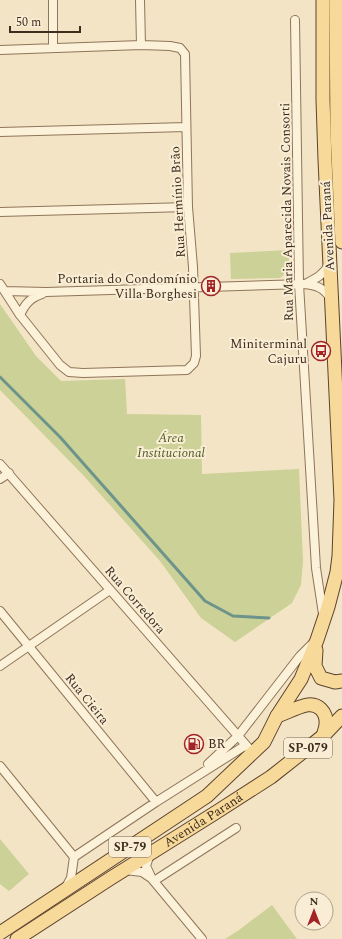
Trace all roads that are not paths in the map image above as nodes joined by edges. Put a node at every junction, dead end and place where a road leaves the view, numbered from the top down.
1 (53, 0) edge
2 (140, 0) edge
3 (322, 0) edge
4 (336, 0) edge
5 (295, 20) dead end
6 (141, 45) junction
7 (54, 48) junction
8 (0, 50) edge
9 (186, 127) junction
10 (0, 132) edge
11 (188, 207) junction
12 (0, 212) edge
13 (342, 242) edge
14 (330, 262) junction
15 (301, 284) junction
16 (2, 288) edge
17 (193, 288) junction
18 (46, 292) junction
19 (332, 301) junction
20 (20, 315) junction
21 (0, 464) edge
22 (8, 473) junction
23 (0, 479) edge
24 (110, 590) junction
25 (0, 611) edge
26 (324, 619) junction
27 (317, 640) junction
28 (29, 646) junction
29 (0, 666) edge
30 (342, 681) edge
31 (277, 716) junction
32 (342, 716) edge
33 (238, 736) junction
34 (323, 736) junction
35 (249, 749) junction
36 (0, 766) edge
37 (195, 777) junction
38 (271, 777) joint
39 (156, 802) junction
40 (236, 828) dead end
41 (150, 854) junction
42 (74, 857) junction
43 (123, 870) junction
44 (153, 880) junction
45 (62, 892) junction
46 (0, 933) edge
47 (17, 939) edge
48 (202, 939) edge

1 - 7 street
2 - 6 street
3 - 14 main road, Avenida Paraná / SP-079
4 - 13 main road, Avenida Paraná
5 - 15 street, Rua Maria Aparecida Novais Consorti
6 - 7 street
6 - 9 street, Rua Hermínio Brão
7 - 8 street
9 - 10 street
9 - 11 street, Rua Hermínio Brão
11 - 12 street
11 - 17 street, Rua Hermínio Brão
14 - 15 street
14 - 19 main road, Avenida Paraná / SP-079
15 - 17 street
15 - 19 street
15 - 26 street, Rua Maria Aparecida Novais Consorti
16 - 18 street
16 - 20 street
17 - 18 street
17 - 20 street, Rua Hermínio Brão
18 - 20 street
19 - 26 main road, Avenida Paraná / SP-079
21 - 22 street, Rua Corredora
22 - 23 street
22 - 24 street, Rua Corredora
24 - 28 street
24 - 33 street, Rua Corredora
25 - 28 street, Rua Cieira
26 - 27 main road, Avenida Paraná / SP-079
27 - 30 main road, SP-079
27 - 31 main road, Avenida Paraná / SP-079
27 - 33 street, Avenida Paraná
28 - 29 street
28 - 39 street, Rua Cieira
31 - 34 main road, SP-079
31 - 35 main road, Avenida Paraná / SP-079
32 - 34 main road, Avenida Paraná / SP-079
33 - 35 street, Rua Corredora
33 - 37 street, Avenida Paraná
34 - 38 main road, Avenida Paraná / SP-079
35 - 37 street, Avenida Paraná
35 - 45 main road, Avenida Paraná / SP-79
36 - 42 street
37 - 39 street, Avenida Paraná
38 - 41 main road, Avenida Paraná / SP-79
39 - 42 street, Avenida Paraná
40 - 44 street
41 - 43 main road, Avenida Paraná / SP-79
41 - 44 street
42 - 45 street, Avenida Paraná
43 - 44 street
43 - 47 main road, Avenida Paraná / SP-79
44 - 48 street
45 - 46 main road, Avenida Paraná / SP-79

